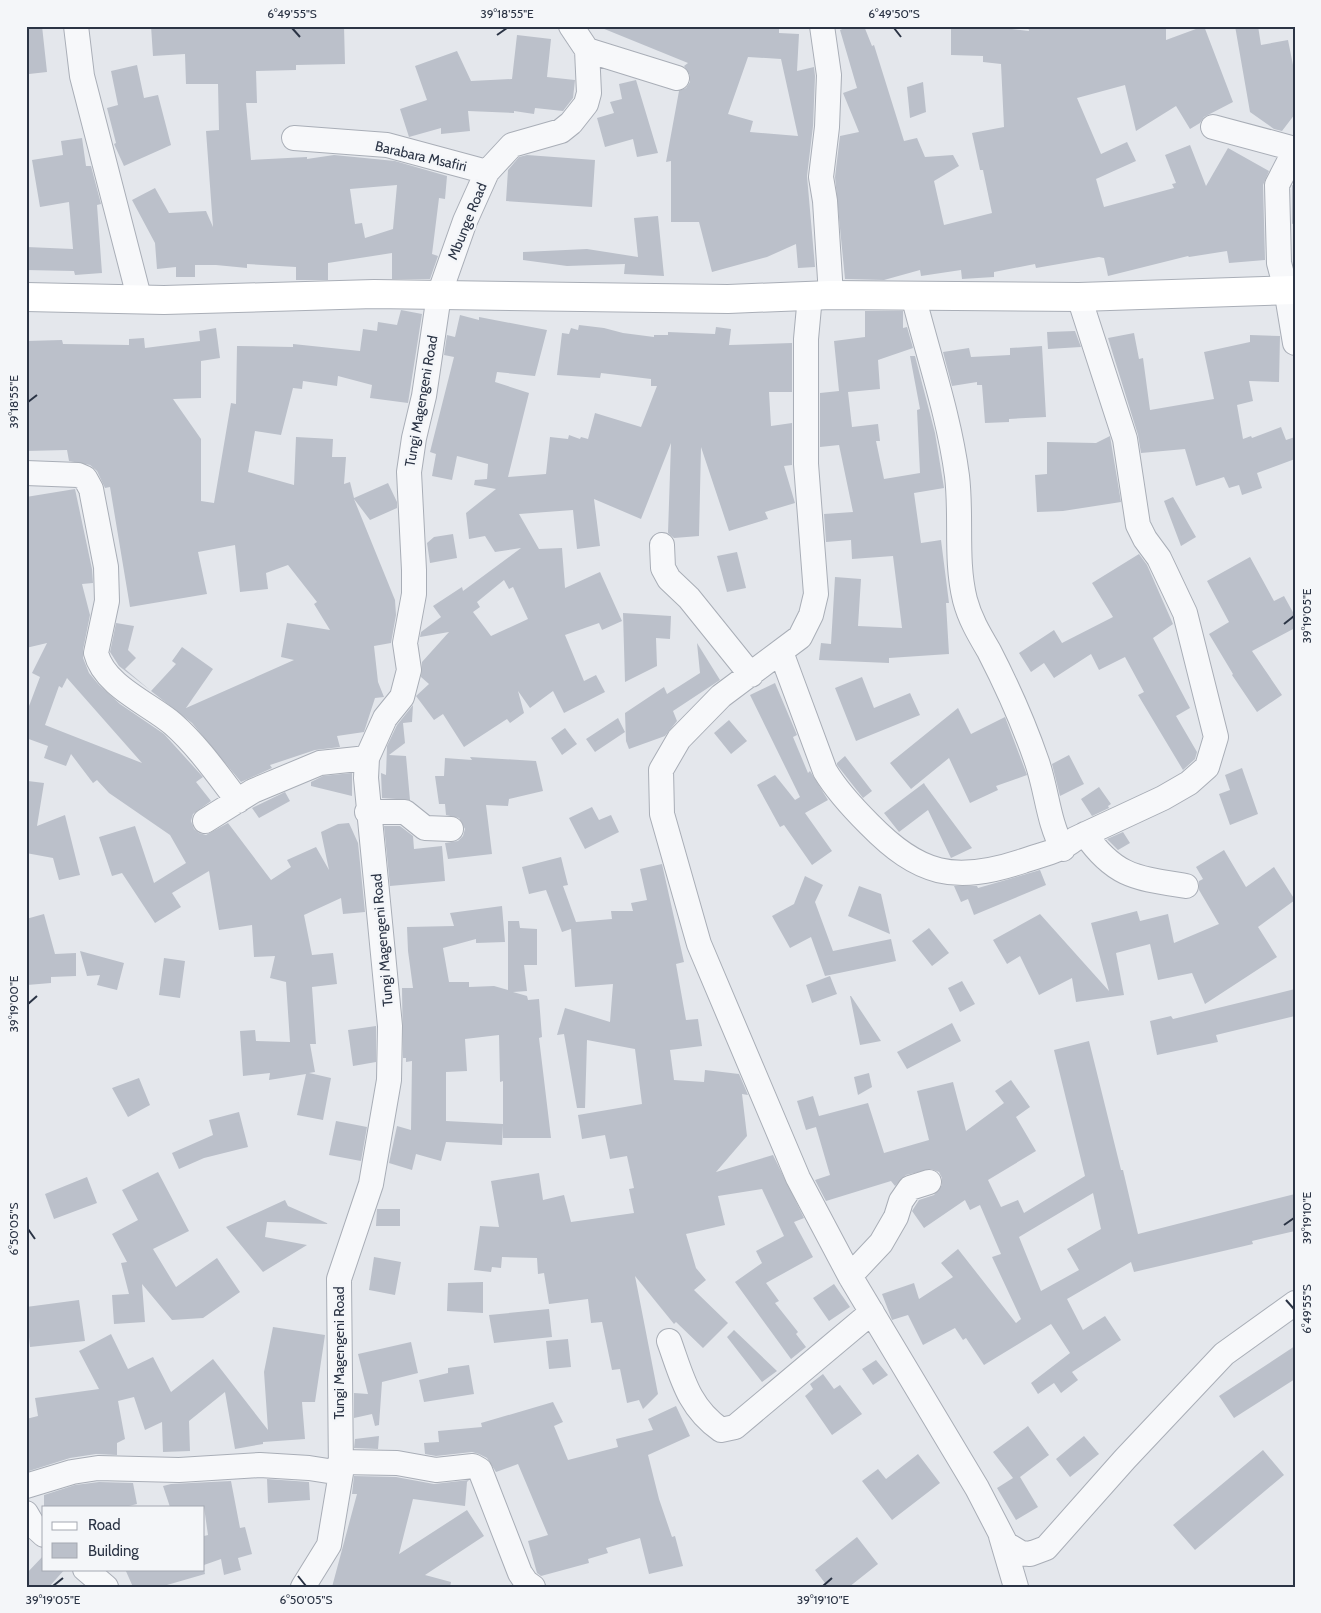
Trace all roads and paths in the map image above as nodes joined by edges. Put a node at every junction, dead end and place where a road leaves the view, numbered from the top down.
1 (76, 26) edge
2 (571, 26) edge
3 (822, 26) edge
4 (587, 50) junction
5 (677, 78) dead end
6 (1213, 126) dead end
7 (294, 138) dead end
8 (1295, 149) edge
9 (487, 172) junction
10 (1290, 290) edge
11 (439, 295) junction
12 (820, 295) junction
13 (913, 296) junction
14 (26, 297) edge
15 (1079, 297) junction
16 (139, 298) junction
17 (1295, 343) edge
18 (26, 473) edge
19 (662, 545) dead end
20 (780, 652) junction
21 (751, 675) junction
22 (368, 758) junction
23 (238, 800) junction
24 (367, 812) junction
25 (205, 821) dead end
26 (451, 829) dead end
27 (1085, 834) junction
28 (1063, 849) junction
29 (1186, 886) dead end
30 (929, 1182) dead end
31 (850, 1276) junction
32 (1295, 1303) edge
33 (872, 1312) junction
34 (669, 1341) dead end
35 (340, 1468) junction
36 (28, 1486) edge
37 (26, 1512) edge
38 (42, 1533) edge
39 (1001, 1536) junction
40 (86, 1570) edge
41 (106, 1587) edge
42 (303, 1587) edge
43 (533, 1587) edge
44 (1016, 1587) edge

1 - 16 street
2 - 4 street
3 - 12 street
4 - 5 street
4 - 9 street, Mbunge Road
6 - 8 street
7 - 9 street, Barabara Msafiri
8 - 10 street
9 - 11 street, Mbunge Road
10 - 15 street
10 - 17 street
11 - 12 street
11 - 16 street
11 - 22 street, Tungi Magengeni Road
12 - 13 street
12 - 20 street
13 - 15 street
13 - 28 street
14 - 16 street
15 - 27 street
18 - 23 street
19 - 21 street
20 - 21 street
20 - 28 street
21 - 31 street
22 - 23 street
22 - 24 street, Tungi Magengeni Road
23 - 25 street
24 - 26 street
24 - 35 street, Tungi Magengeni Road
27 - 28 street
27 - 29 street
30 - 31 street
31 - 33 street
32 - 39 street
33 - 34 street
33 - 39 street
35 - 36 street
35 - 42 street, Tungi Magengeni Road
35 - 43 street
36 - 37 street
37 - 38 street
39 - 44 street
40 - 41 street

